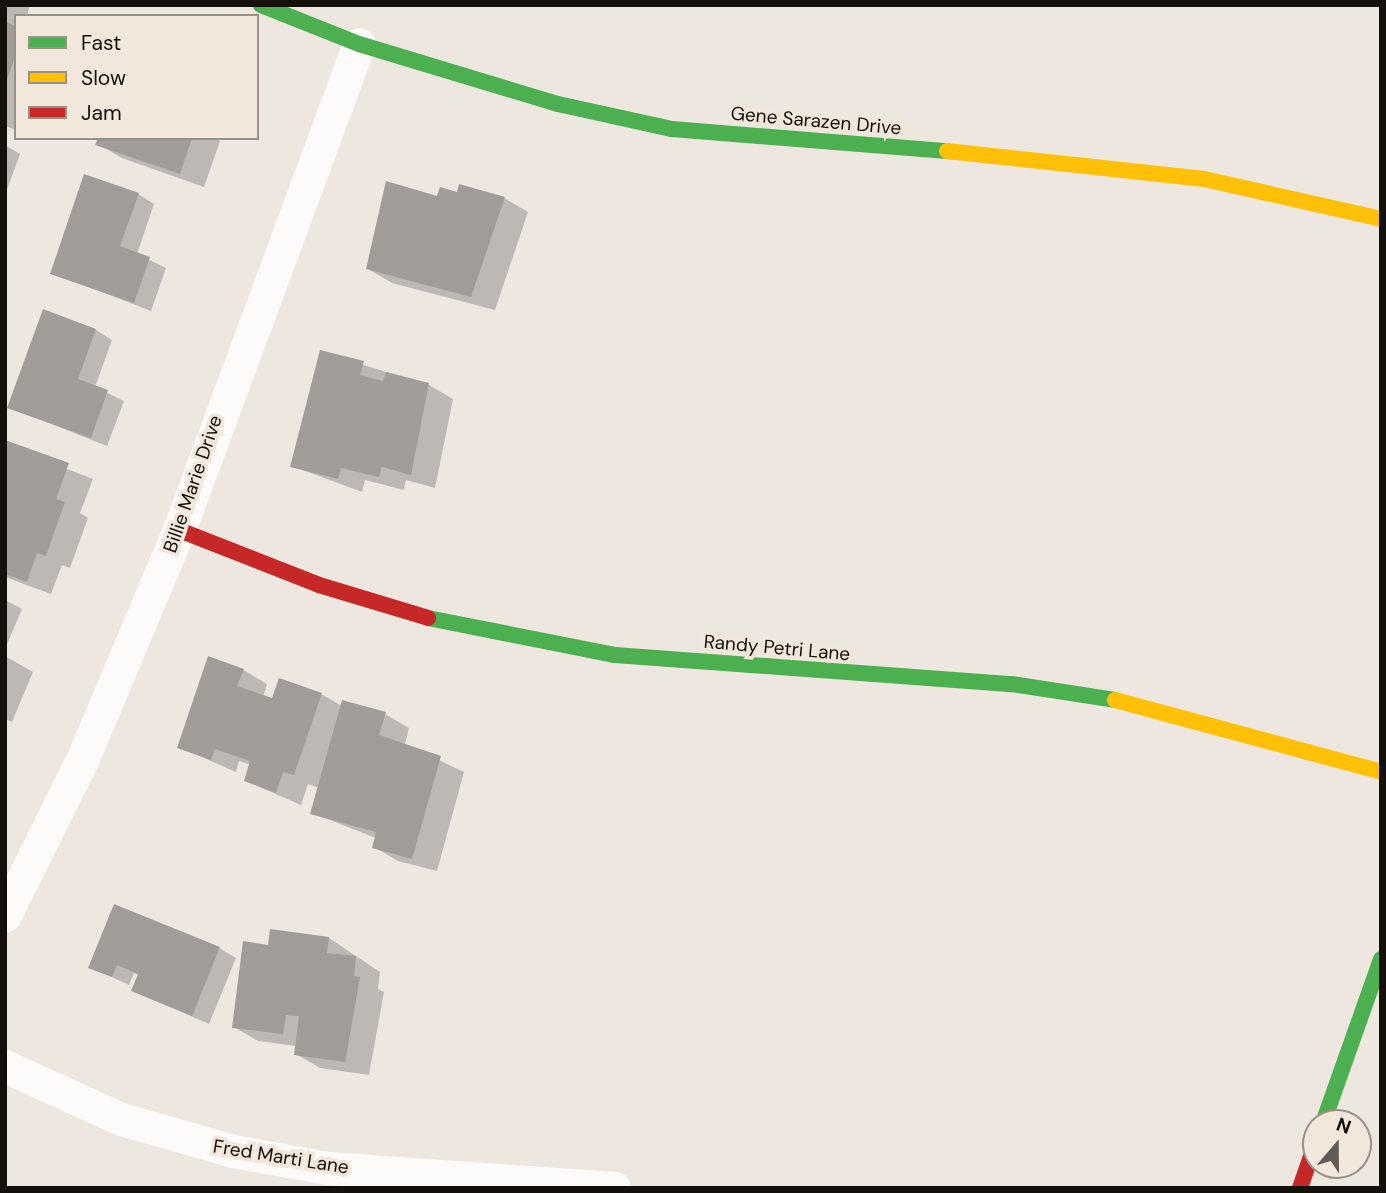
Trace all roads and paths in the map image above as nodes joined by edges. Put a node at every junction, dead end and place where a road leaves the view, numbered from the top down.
1 (261, 5) edge
2 (359, 44) junction
3 (1381, 219) edge
4 (179, 530) junction
5 (1381, 772) edge
6 (5, 915) edge
7 (1381, 959) edge
8 (5, 1066) edge
9 (1328, 1109) edge
10 (614, 1188) edge

1 - 2 street, Gene Sarazen Drive
2 - 3 street, Gene Sarazen Drive
2 - 4 street, Billie Marie Drive
4 - 5 street, Randy Petri Lane
4 - 6 street, Billie Marie Drive
7 - 9 street
8 - 10 street, Fred Marti Lane

